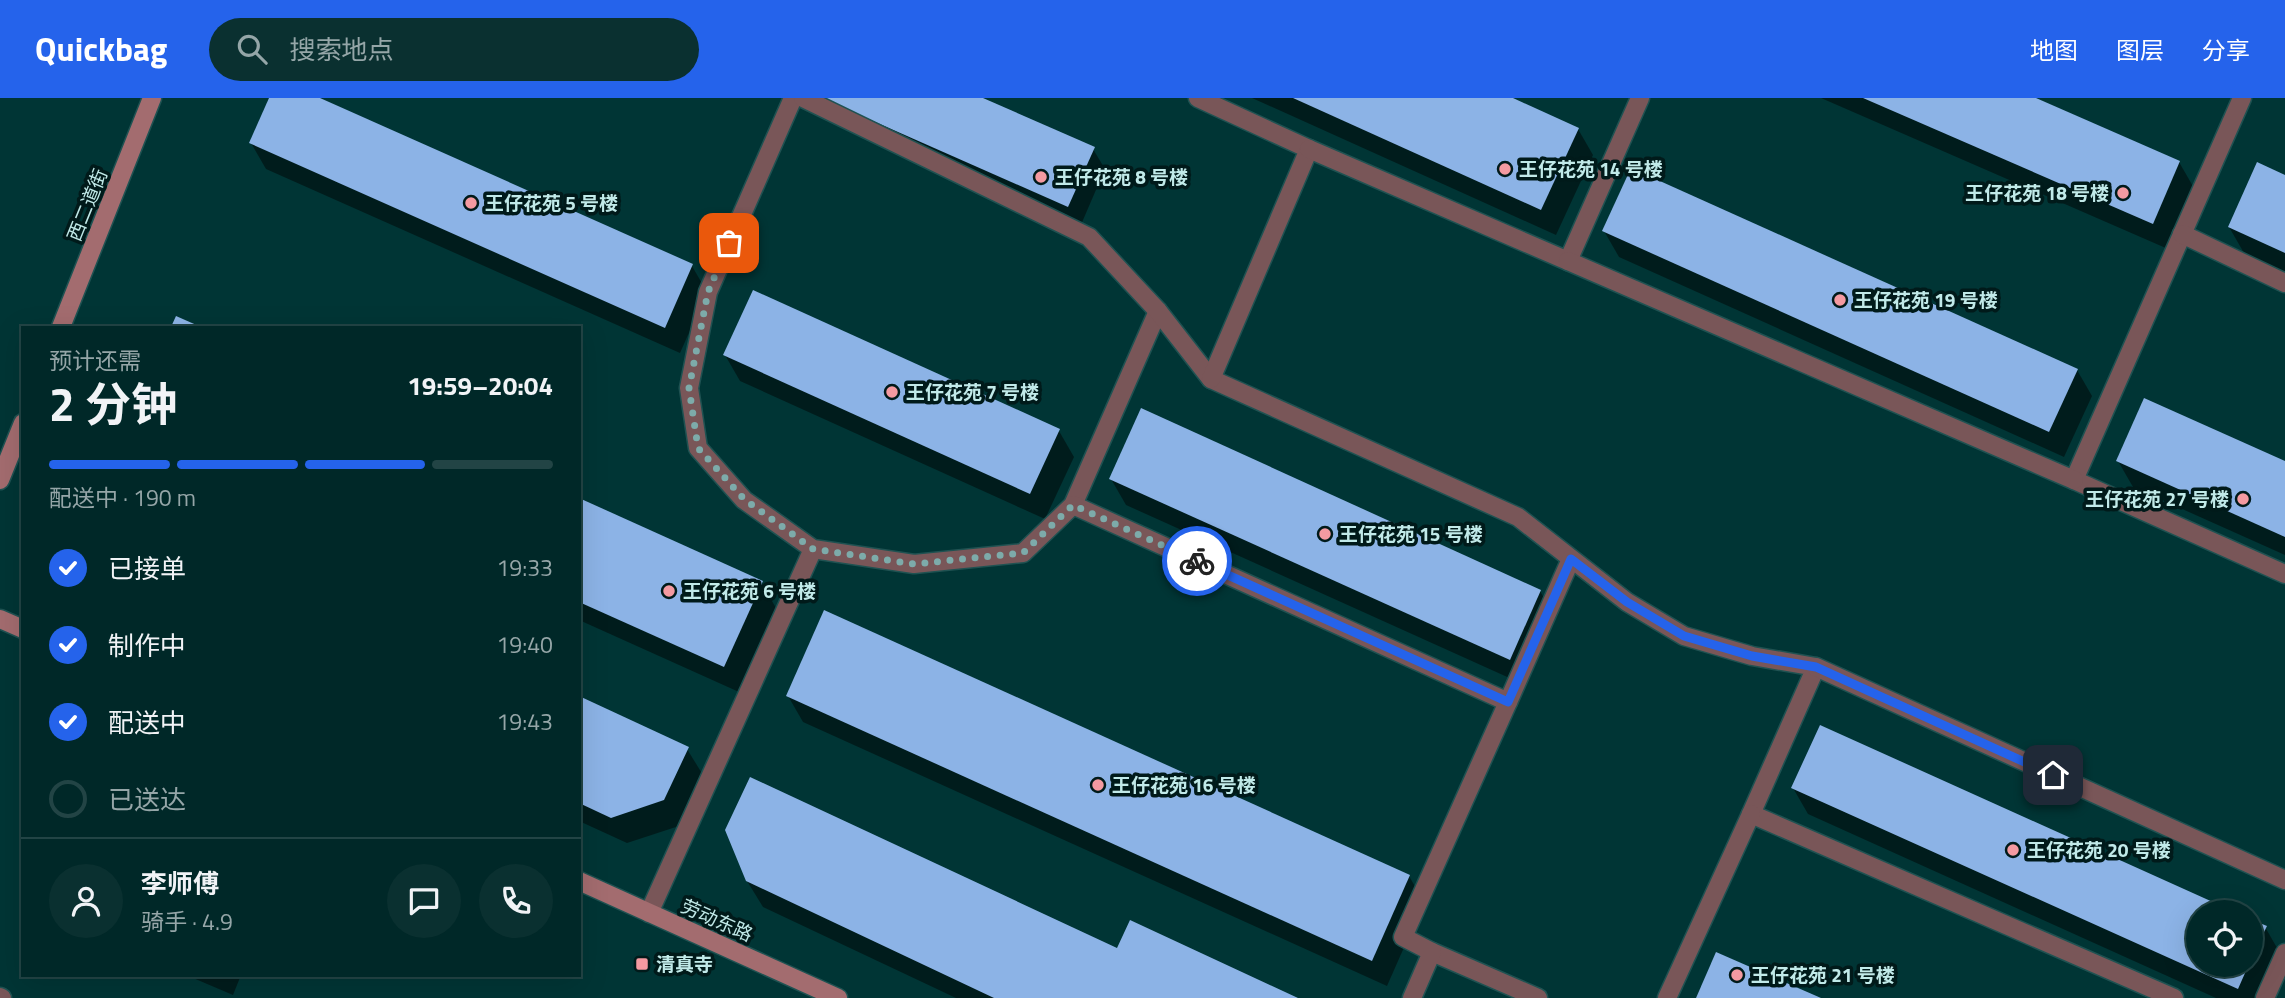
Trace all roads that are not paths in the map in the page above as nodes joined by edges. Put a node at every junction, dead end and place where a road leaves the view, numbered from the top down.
1 (152, 98) edge
2 (793, 98) edge
3 (803, 98) edge
4 (1198, 98) edge
5 (1640, 98) edge
6 (2242, 98) edge
7 (1309, 149) junction
8 (2182, 234) junction
9 (1569, 261) junction
10 (2285, 283) edge
11 (1158, 311) junction
12 (61, 326) edge
13 (1210, 379) junction
14 (21, 428) edge
15 (0, 480) edge
16 (2074, 480) junction
17 (1073, 505) junction
18 (813, 549) junction
19 (1571, 559) junction
20 (2285, 574) edge
21 (0, 619) edge
22 (21, 628) edge
23 (1816, 667) junction
24 (1508, 702) junction
25 (1751, 814) junction
26 (2285, 880) edge
27 (581, 882) edge
28 (649, 913) junction
29 (1432, 952) junction
30 (2285, 953) edge
31 (838, 998) edge
32 (1412, 998) edge
33 (1538, 998) edge
34 (1667, 998) edge
35 (2174, 998) edge
36 (2265, 998) edge

1 - 12 main road, 西二道街
2 - 18 street
3 - 11 street
4 - 7 street
5 - 9 street
6 - 8 street
7 - 9 street
7 - 13 street
8 - 10 street
8 - 16 street
9 - 16 street
11 - 13 street
11 - 17 street
13 - 19 street
14 - 15 main road
16 - 20 street
17 - 18 street
17 - 24 street
18 - 28 street
19 - 23 street
19 - 24 street
21 - 22 main road
23 - 25 street
23 - 26 street
24 - 29 street
25 - 34 street
25 - 35 street
27 - 28 main road, 劳动东路
28 - 31 main road, 劳动东路
29 - 32 street
29 - 33 street
30 - 36 street

